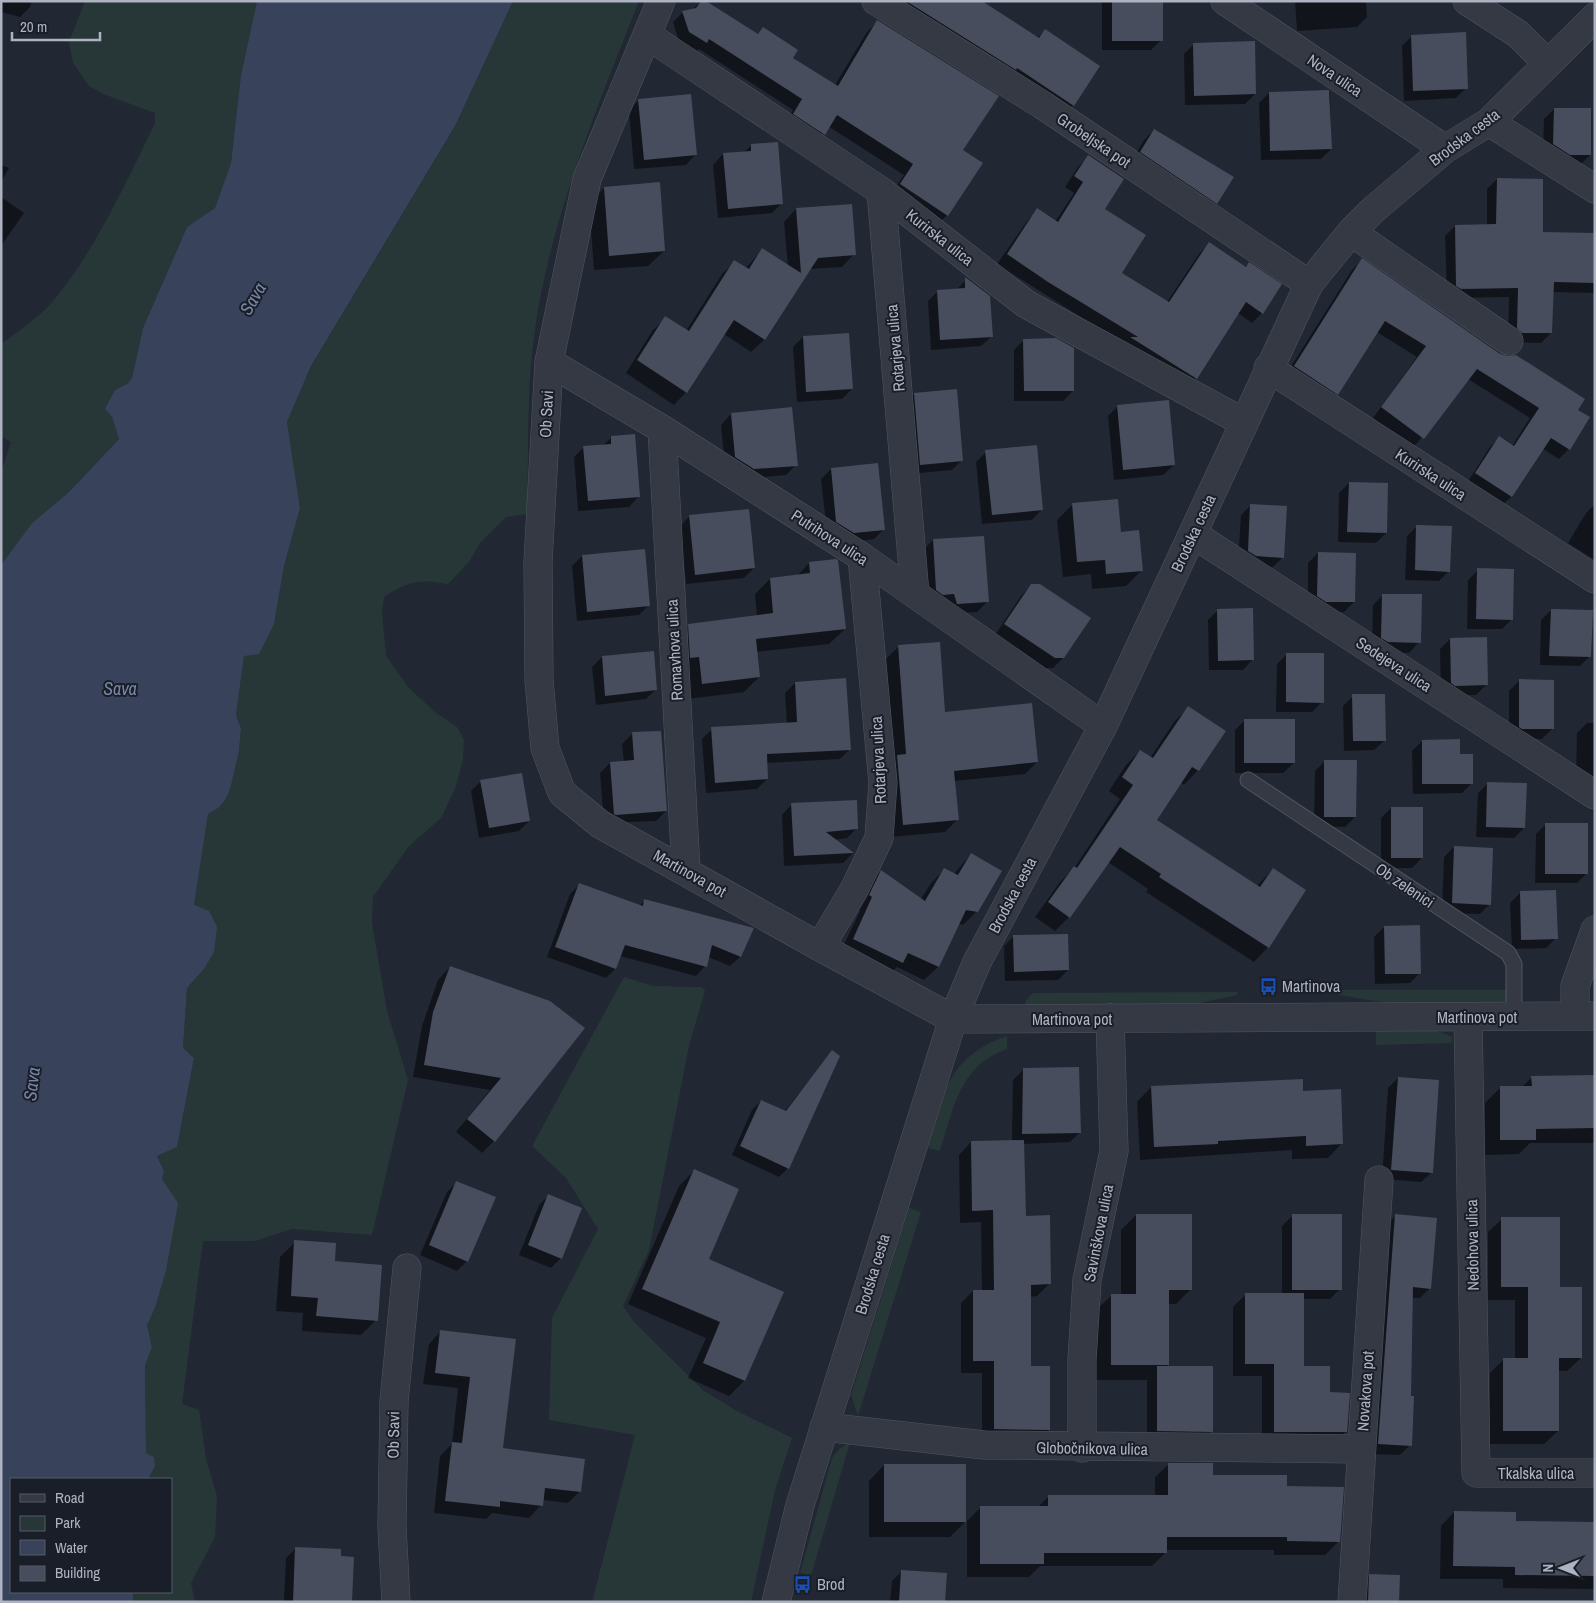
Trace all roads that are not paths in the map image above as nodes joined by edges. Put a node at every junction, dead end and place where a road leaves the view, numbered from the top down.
1 (661, 1) edge
2 (876, 1) edge
3 (1225, 1) edge
4 (1467, 1) edge
5 (1595, 17) edge
6 (647, 35) junction
7 (1547, 63) junction
8 (1489, 122) junction
9 (1446, 150) junction
10 (1595, 189) edge
11 (881, 191) junction
12 (1351, 232) junction
13 (1309, 284) junction
14 (1509, 341) dead end
15 (549, 362) junction
16 (1268, 368) junction
17 (1243, 422) junction
18 (662, 429) junction
19 (1194, 534) junction
20 (862, 557) junction
21 (1595, 579) edge
22 (916, 594) junction
23 (1103, 726) junction
24 (1248, 780) dead end
25 (1595, 794) edge
26 (600, 824) joint
27 (686, 870) junction
28 (1595, 930) edge
29 (820, 947) junction
30 (1585, 1016) edge
31 (1468, 1017) junction
32 (1514, 1017) junction
33 (1110, 1018) junction
34 (953, 1019) junction
35 (1379, 1180) dead end
36 (406, 1268) dead end
37 (824, 1427) junction
38 (1082, 1448) junction
39 (1361, 1449) junction
40 (1476, 1473) joint
41 (1595, 1473) edge
42 (396, 1602) edge
43 (776, 1602) edge
44 (1352, 1602) edge

1 - 6 street, Ob Savi
2 - 13 street, Grobeljska pot
3 - 9 street, Nova ulica
4 - 7 street
5 - 7 street, Brodska cesta
6 - 11 street, Kurirska ulica
6 - 15 street, Ob Savi
7 - 8 street, Brodska cesta
8 - 9 street, Brodska cesta
8 - 10 street
9 - 12 street, Brodska cesta
11 - 17 street, Kurirska ulica
11 - 22 street, Rotarjeva ulica
12 - 13 street, Brodska cesta
12 - 14 street
13 - 16 street, Brodska cesta
15 - 18 street, Putrihova ulica
15 - 26 street, Ob Savi
16 - 17 street, Brodska cesta
16 - 21 street, Kurirska ulica
17 - 19 street, Brodska cesta
18 - 20 street, Putrihova ulica
18 - 27 street, Romavhova ulica
19 - 23 street, Brodska cesta
19 - 25 street, Sedejeva ulica
20 - 22 street, Putrihova ulica
20 - 29 street, Rotarjeva ulica
22 - 23 street, Putrihova ulica
23 - 34 street, Brodska cesta
24 - 32 lane, Ob zelenici
26 - 27 street, Martinova pot
27 - 29 street, Martinova pot
28 - 30 street
29 - 34 street, Martinova pot
30 - 32 street, Martinova pot
31 - 32 street, Martinova pot
31 - 33 street, Martinova pot
31 - 40 street, Nedohova ulica
33 - 34 street, Martinova pot
33 - 38 street, Savinškova ulica
34 - 37 street, Brodska cesta
35 - 39 street, Novakova pot
36 - 42 street, Ob Savi
37 - 38 street, Globočnikova ulica
37 - 43 street, Brodska cesta
38 - 39 street, Globočnikova ulica
39 - 44 street, Novakova pot
40 - 41 street, Tkalska ulica

